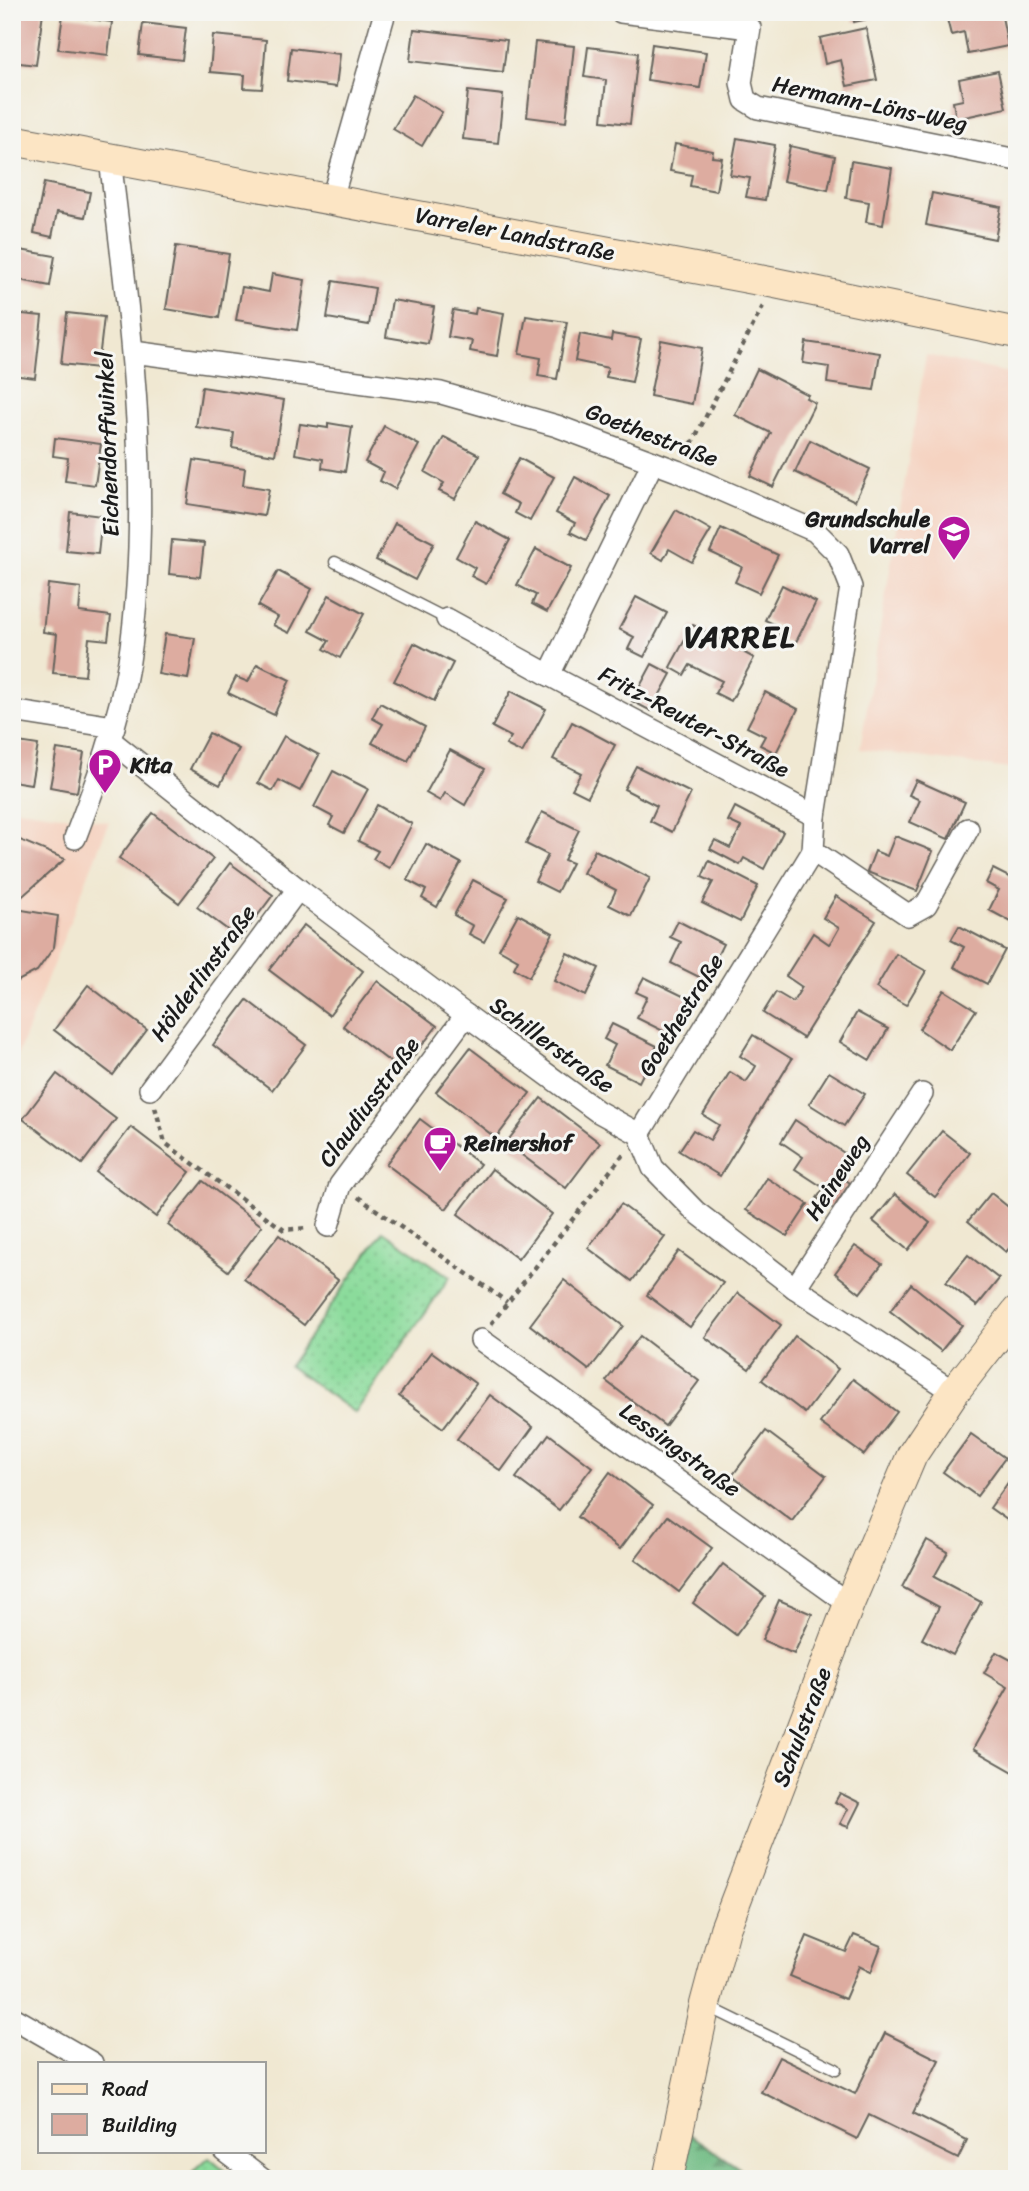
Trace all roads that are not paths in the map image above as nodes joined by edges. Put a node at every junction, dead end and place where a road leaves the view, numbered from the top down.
1 (385, 12) edge
2 (621, 12) edge
3 (752, 20) edge
4 (12, 140) edge
5 (110, 159) junction
6 (1017, 160) edge
7 (332, 199) junction
8 (1017, 333) edge
9 (133, 352) junction
10 (653, 462) junction
11 (335, 562) dead end
12 (447, 619) joint
13 (548, 675) junction
14 (12, 711) edge
15 (113, 734) junction
16 (815, 816) junction
17 (968, 830) dead end
18 (75, 838) dead end
19 (813, 852) junction
20 (298, 889) junction
21 (466, 1015) junction
22 (150, 1089) road end
23 (922, 1094) dead end
24 (639, 1135) junction
25 (328, 1226) road end
26 (795, 1288) junction
27 (1017, 1311) edge
28 (481, 1340) road end
29 (954, 1392) junction
30 (849, 1604) junction
31 (705, 2004) junction
32 (12, 2017) edge
33 (90, 2062) edge
34 (836, 2069) dead end
35 (226, 2152) edge
36 (262, 2179) edge
37 (668, 2179) edge

1 - 7 street
2 - 3 street, Hermann-Löns-Weg
3 - 6 street, Hermann-Löns-Weg
4 - 5 main road, Varreler Landstraße
5 - 7 main road, Varreler Landstraße
5 - 9 street, Eichendorffwinkel
7 - 8 main road, Varreler Landstraße
9 - 10 street, Goethestraße
9 - 15 street, Eichendorffwinkel
10 - 13 street
10 - 16 street, Goethestraße
11 - 12 lane
12 - 13 street, Fritz-Reuter-Straße
13 - 16 street, Fritz-Reuter-Straße
14 - 15 street
15 - 18 street, Eichendorffwinkel
15 - 20 street, Schillerstraße
16 - 19 street, Goethestraße
17 - 19 street
19 - 24 street, Goethestraße
20 - 21 street, Schillerstraße
20 - 22 street, Hölderlinstraße
21 - 24 street, Schillerstraße
21 - 25 street, Claudiusstraße
23 - 26 street, Heineweg
24 - 26 street
26 - 29 street
27 - 29 main road, Schulstraße
28 - 30 street, Lessingstraße
29 - 30 main road, Schulstraße
30 - 31 main road, Schulstraße
31 - 34 lane
31 - 37 main road, Schulstraße
32 - 33 street
35 - 36 street

